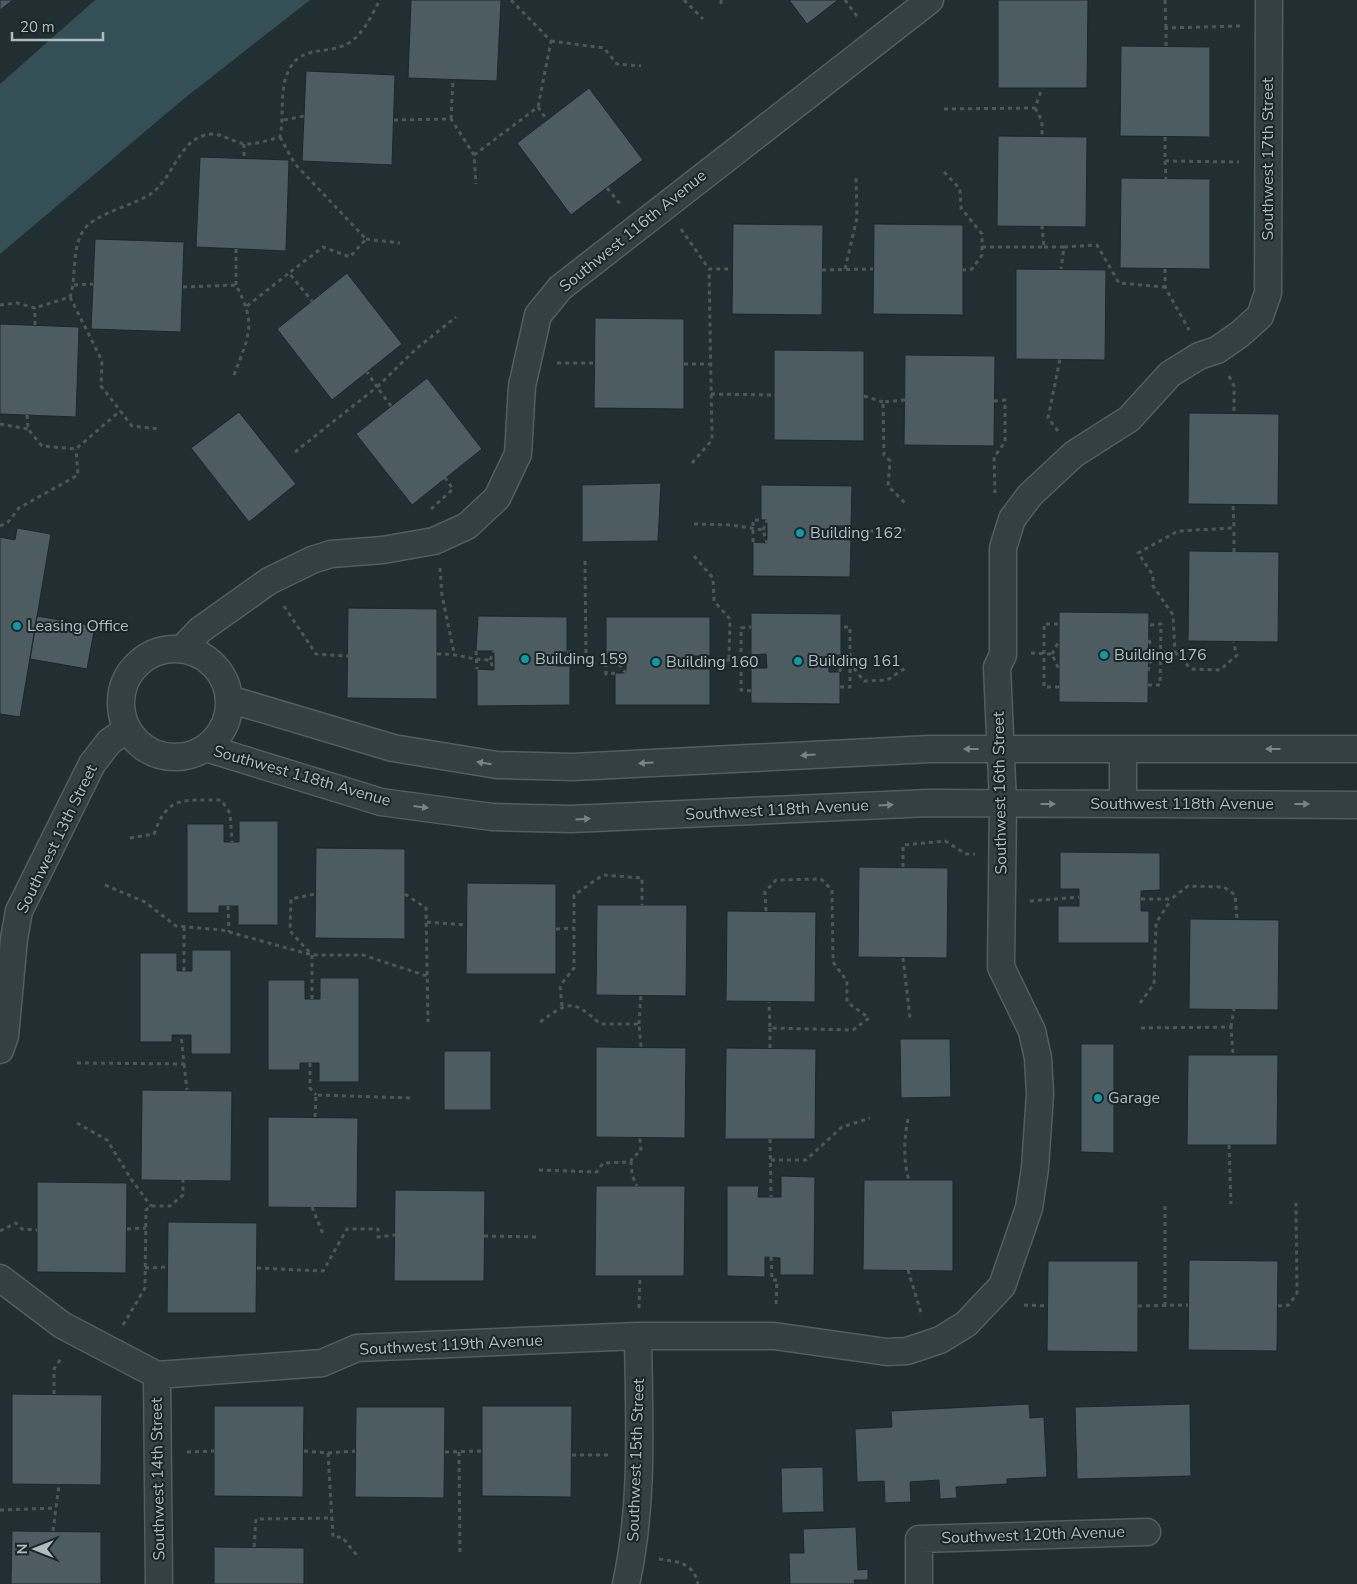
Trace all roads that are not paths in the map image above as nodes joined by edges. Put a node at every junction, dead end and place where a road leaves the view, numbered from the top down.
1 (930, 0) edge
2 (1269, 0) edge
3 (1260, 316) joint
4 (182, 649) junction
5 (229, 698) junction
6 (127, 729) junction
7 (206, 748) junction
8 (1002, 749) junction
9 (1123, 749) junction
10 (1357, 749) edge
11 (1003, 804) junction
12 (1123, 804) junction
13 (1357, 805) edge
14 (0, 1050) edge
15 (0, 1278) edge
16 (638, 1336) junction
17 (935, 1342) joint
18 (157, 1374) junction
19 (1147, 1532) dead end
20 (159, 1584) edge
21 (626, 1584) edge
22 (919, 1584) edge

1 - 4 street, Southwest 116th Avenue
2 - 3 street, Southwest 17th Street
3 - 8 street, Southwest 16th Street
4 - 5 street
4 - 6 street
5 - 7 street
8 -> 5 street
6 - 7 street
6 - 14 street, Southwest 13th Street
7 -> 11 street, Southwest 118th Avenue
8 - 9 street
8 - 11 street, Southwest 16th Street
10 -> 9 street
9 - 12 street
11 -> 12 street, Southwest 118th Avenue
11 - 17 street, Southwest 16th Street
12 -> 13 street, Southwest 118th Avenue
15 - 18 street
16 - 17 street, Southwest 119th Avenue
16 - 18 street, Southwest 119th Avenue
16 - 21 street, Southwest 15th Street
18 - 20 street, Southwest 14th Street
19 - 22 street, Southwest 120th Avenue

